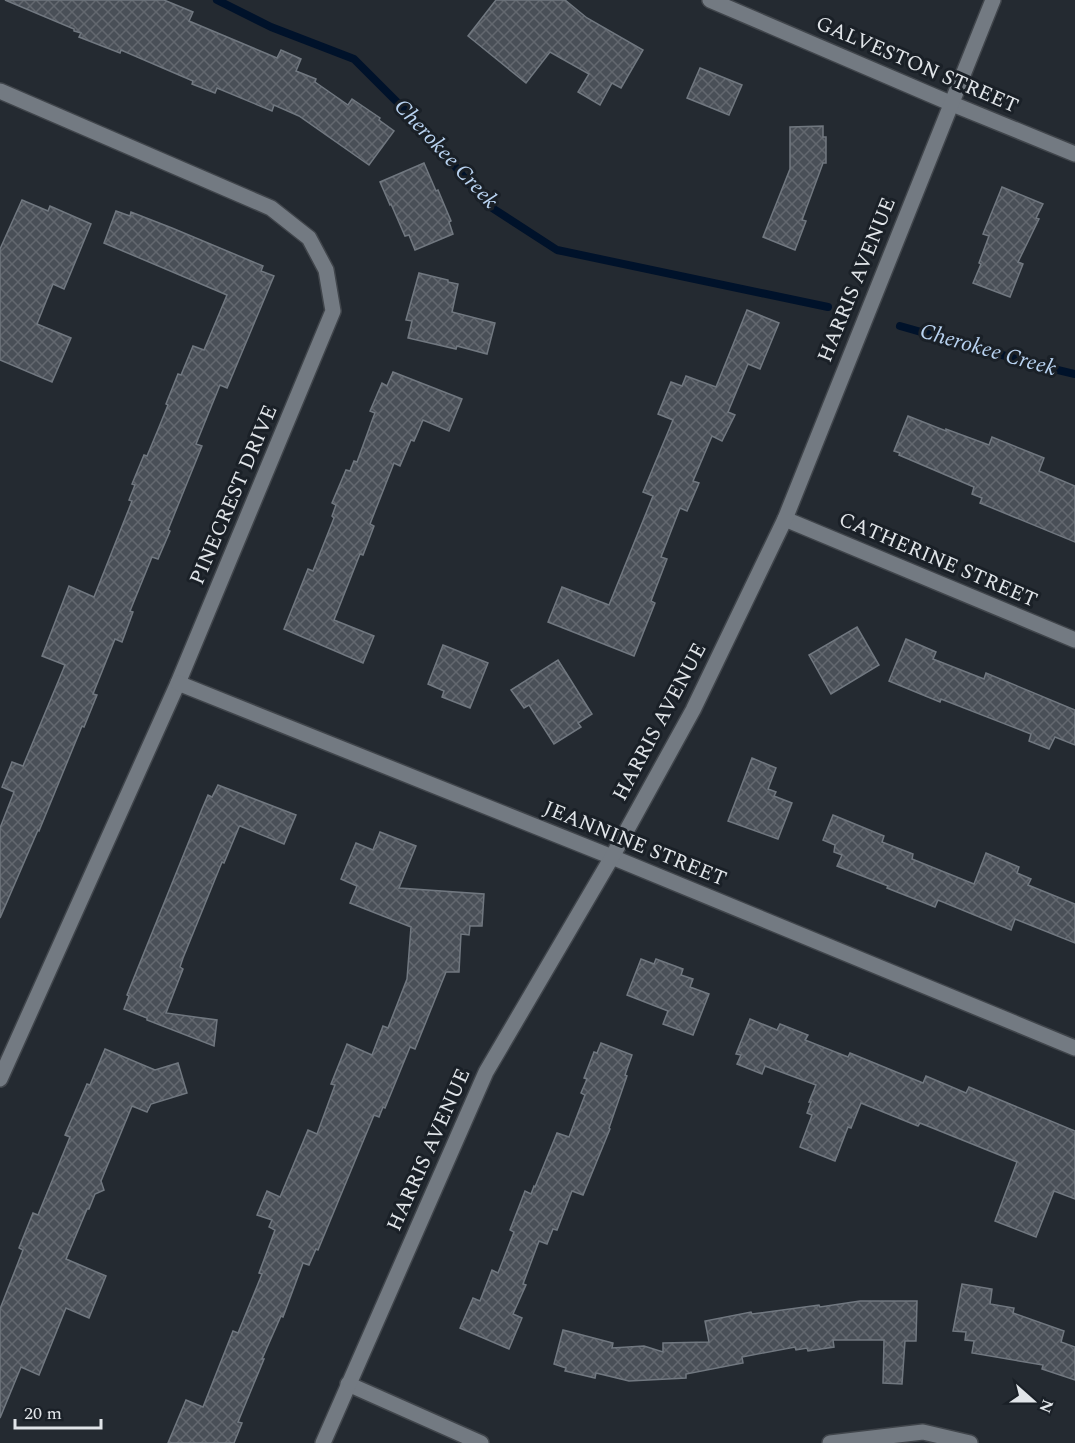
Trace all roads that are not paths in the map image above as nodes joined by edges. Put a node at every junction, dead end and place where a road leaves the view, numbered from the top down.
1 (710, 0) edge
2 (993, 0) edge
3 (0, 91) edge
4 (951, 103) junction
5 (1075, 154) edge
6 (785, 519) junction
7 (1075, 640) edge
8 (178, 683) junction
9 (612, 857) junction
10 (1075, 1048) edge
11 (0, 1079) edge
12 (348, 1384) junction
13 (323, 1443) edge
14 (481, 1443) edge
15 (830, 1443) edge
16 (970, 1443) edge

1 - 4 street, GALVESTON STREET
2 - 4 street, HARRIS AVENUE
3 - 8 street, PINECREST DRIVE
4 - 5 street, GALVESTON STREET
4 - 6 street, HARRIS AVENUE
6 - 7 street, CATHERINE STREET
6 - 9 street, HARRIS AVENUE
8 - 9 street, JEANNINE STREET
8 - 11 street, PINECREST DRIVE
9 - 10 street, JEANNINE STREET
9 - 12 street, HARRIS AVENUE
12 - 13 street, HARRIS AVENUE
12 - 14 street
15 - 16 street

